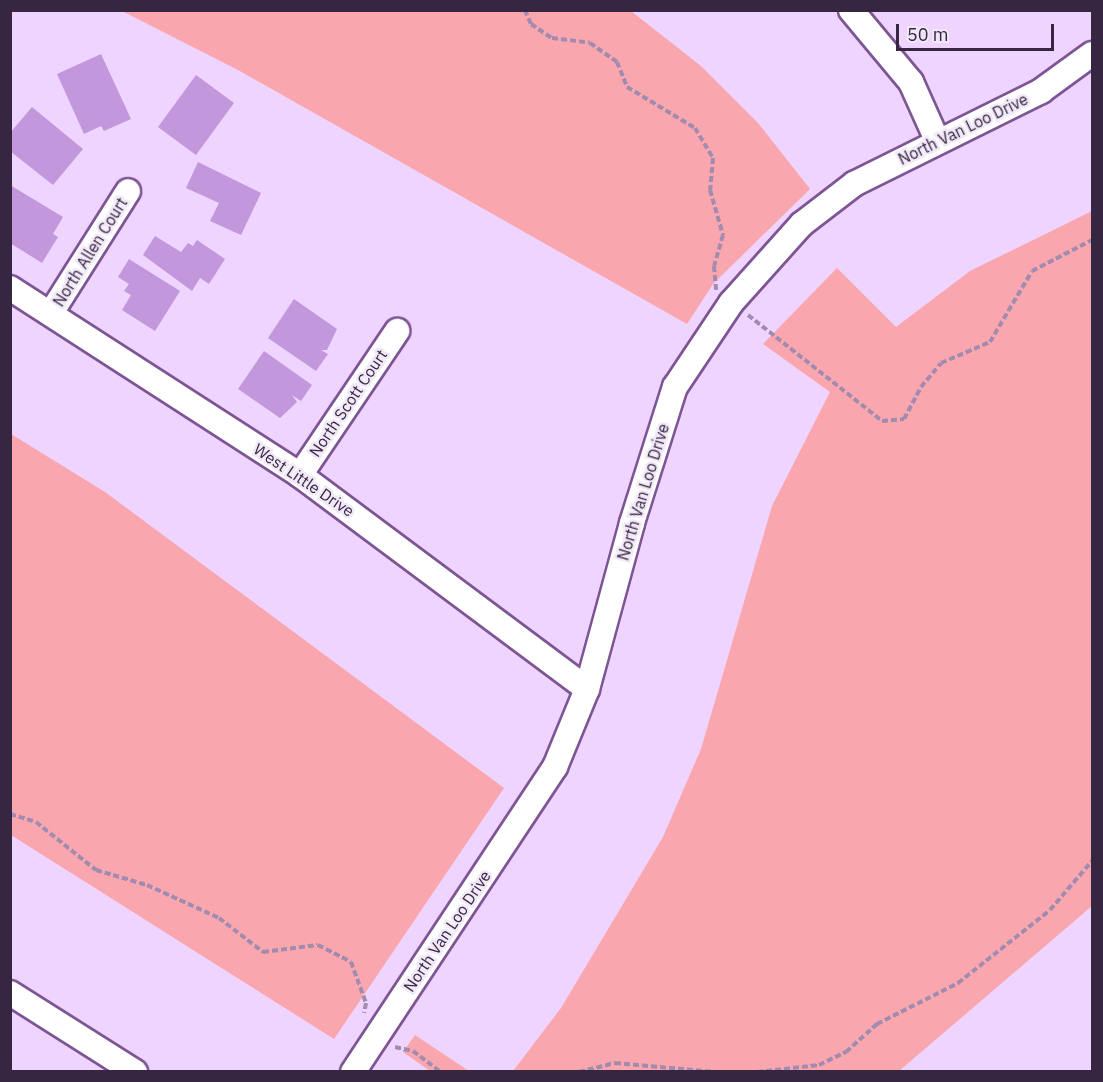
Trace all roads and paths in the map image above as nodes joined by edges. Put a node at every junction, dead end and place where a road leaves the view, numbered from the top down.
1 (525, 10) edge
2 (850, 10) edge
3 (1092, 54) edge
4 (937, 140) junction
5 (128, 191) dead end
6 (1092, 240) edge
7 (10, 288) edge
8 (717, 294) dead end
9 (51, 313) junction
10 (745, 313) dead end
11 (397, 331) dead end
12 (300, 475) junction
13 (587, 689) junction
14 (10, 814) edge
15 (1092, 861) edge
16 (10, 993) edge
17 (362, 1026) dead end
18 (392, 1046) dead end
19 (135, 1071) edge
20 (353, 1071) edge
21 (441, 1071) edge
22 (579, 1071) edge
23 (716, 1071) edge
24 (757, 1071) edge

1 - 8 path
2 - 4 street
3 - 4 street, North Van Loo Drive
4 - 13 street, North Van Loo Drive
5 - 9 street, North Allen Court
6 - 10 path
7 - 9 street, West Little Drive
9 - 12 street, West Little Drive
11 - 12 street, North Scott Court
12 - 13 street, West Little Drive
13 - 20 street, North Van Loo Drive
14 - 17 path
15 - 24 path
16 - 19 street
18 - 21 path
22 - 23 path

